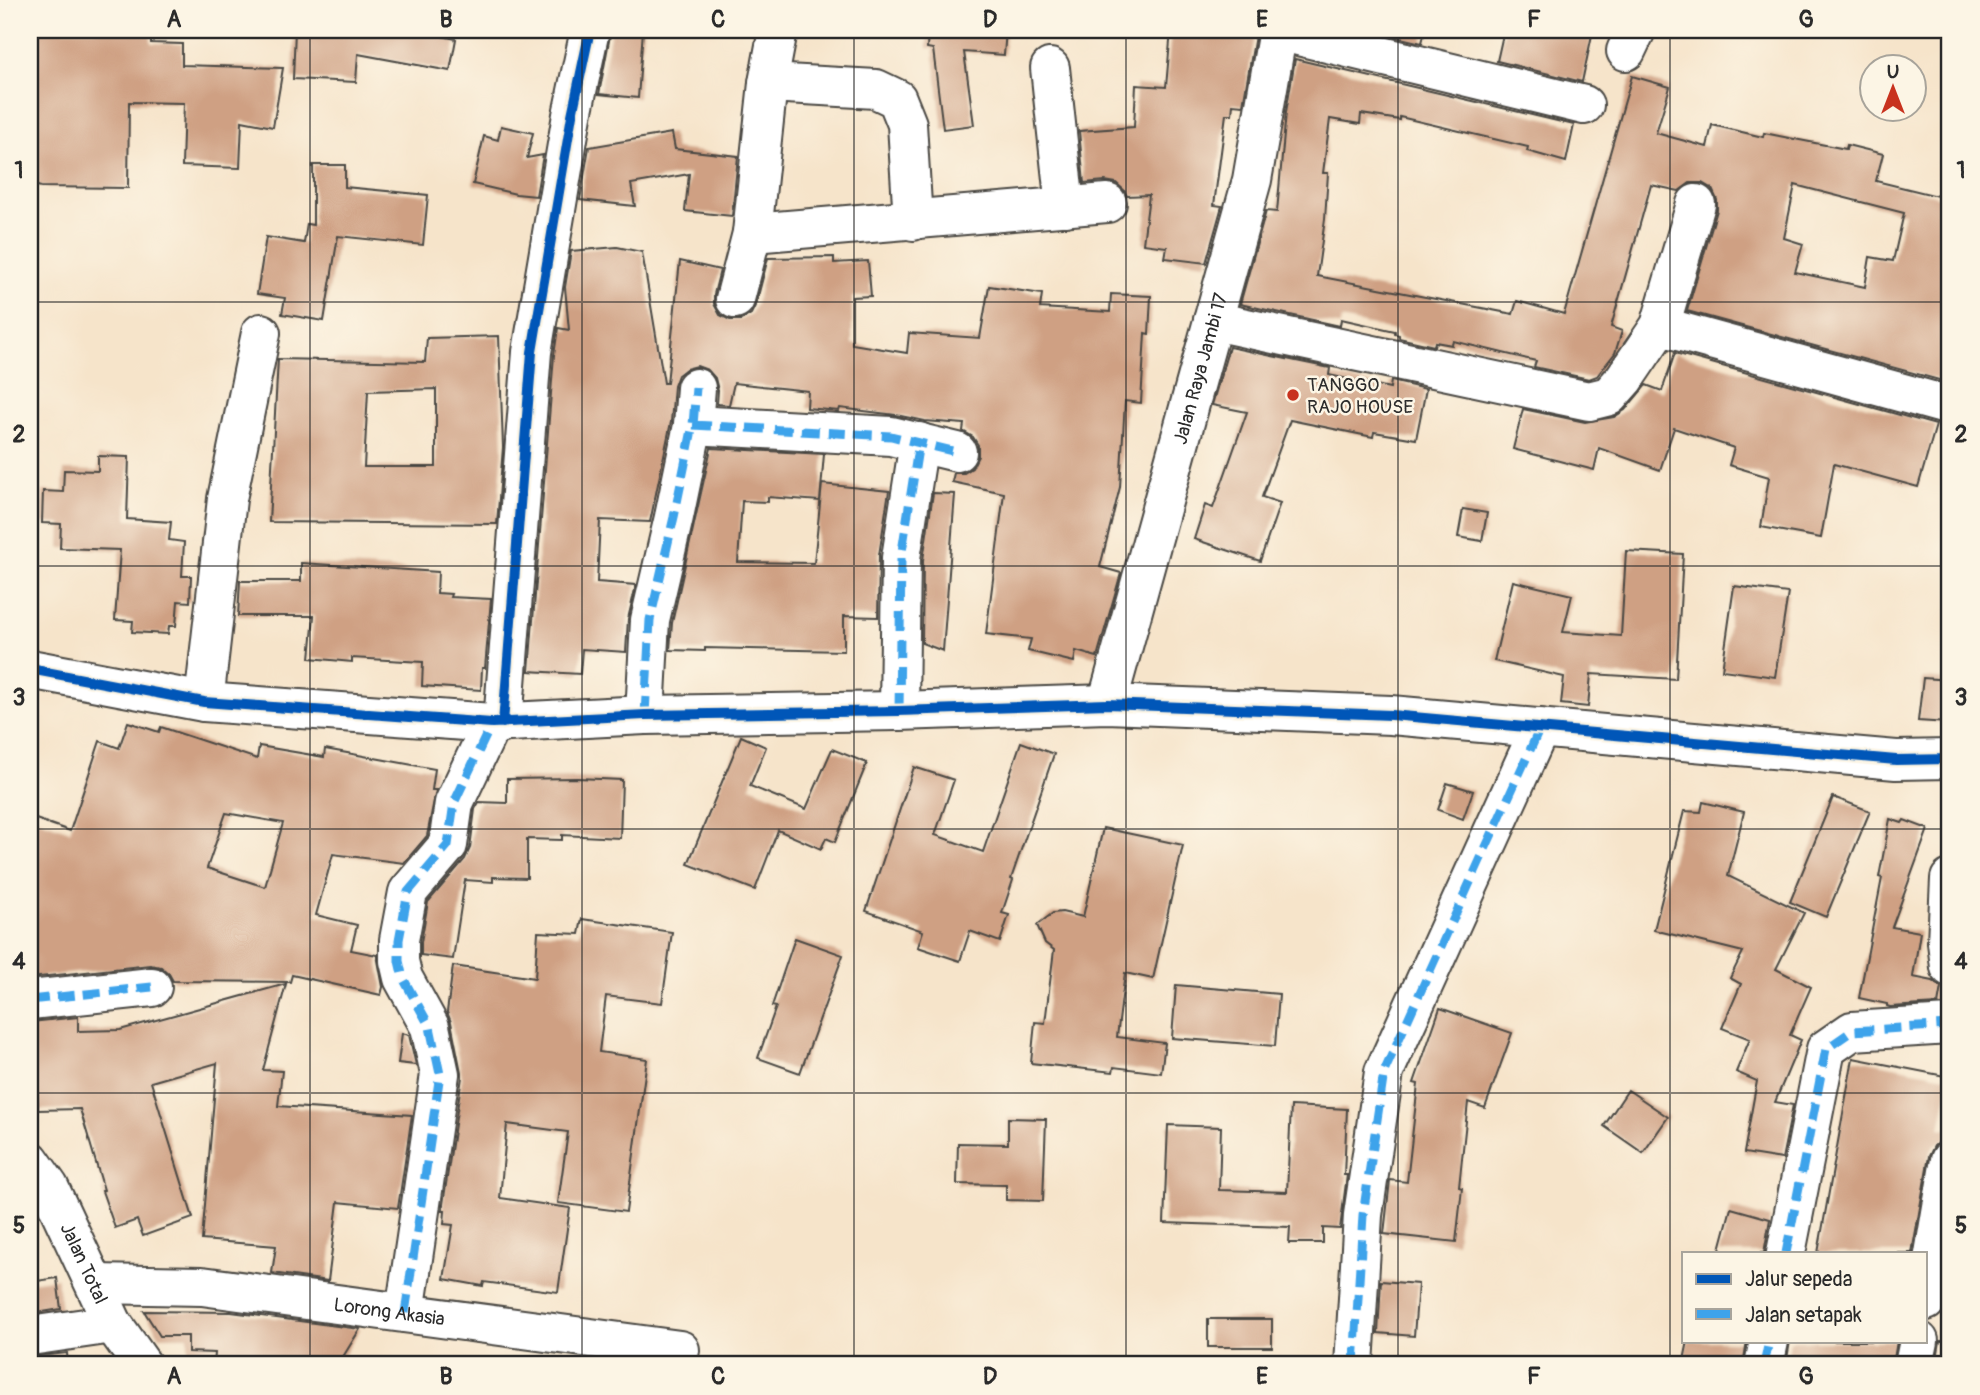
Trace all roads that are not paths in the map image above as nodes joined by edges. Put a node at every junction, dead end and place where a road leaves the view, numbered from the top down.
1 (590, 30) edge
2 (778, 30) edge
3 (1278, 30) edge
4 (1050, 68) dead end
5 (768, 83) junction
6 (1584, 105) dead end
7 (1107, 203) dead end
8 (1696, 204) dead end
9 (1065, 207) junction
10 (913, 221) junction
11 (752, 233) junction
12 (735, 299) dead end
13 (1213, 321) junction
14 (1660, 326) junction
15 (261, 333) dead end
16 (1950, 406) edge
17 (919, 442) junction
18 (957, 452) dead end
19 (30, 669) edge
20 (204, 702) junction
21 (1107, 704) junction
22 (898, 711) junction
23 (645, 715) junction
24 (498, 723) junction
25 (1540, 729) junction
26 (1950, 759) edge
27 (1950, 879) edge
28 (1950, 967) edge
29 (152, 987) dead end
30 (30, 1000) edge
31 (1950, 1025) edge
32 (1950, 1160) edge
33 (36, 1179) edge
34 (1786, 1252) edge
35 (95, 1284) junction
36 (1927, 1294) edge
37 (405, 1313) junction
38 (113, 1324) junction
39 (30, 1336) edge
40 (1769, 1342) edge
41 (1919, 1342) edge
42 (680, 1350) dead end
43 (142, 1365) edge
44 (1354, 1365) edge
45 (1764, 1365) edge
46 (1914, 1365) edge

1 - 24 street
2 - 5 street
3 - 6 street
3 - 13 street, Jalan Raya Jambi 17
4 - 9 street
5 - 10 street
5 - 11 street
7 - 9 street
8 - 14 street
9 - 10 street
10 - 11 street
11 - 12 street
13 - 14 street
13 - 21 street, Jalan Raya Jambi 17
14 - 16 street
15 - 20 street
17 - 18 street
17 - 22 street
17 - 23 street
19 - 20 street
20 - 24 street
21 - 22 street
21 - 25 street
22 - 23 street
23 - 24 street
24 - 37 street
25 - 26 street
25 - 44 street
27 - 28 street
29 - 30 street
31 - 34 street
32 - 36 street
33 - 35 street, Jalan Total
35 - 37 street, Lorong Akasia
35 - 38 street, Jalan Total
37 - 42 street, Lorong Akasia
38 - 39 street
38 - 43 street, Jalan Total
40 - 45 street
41 - 46 street

